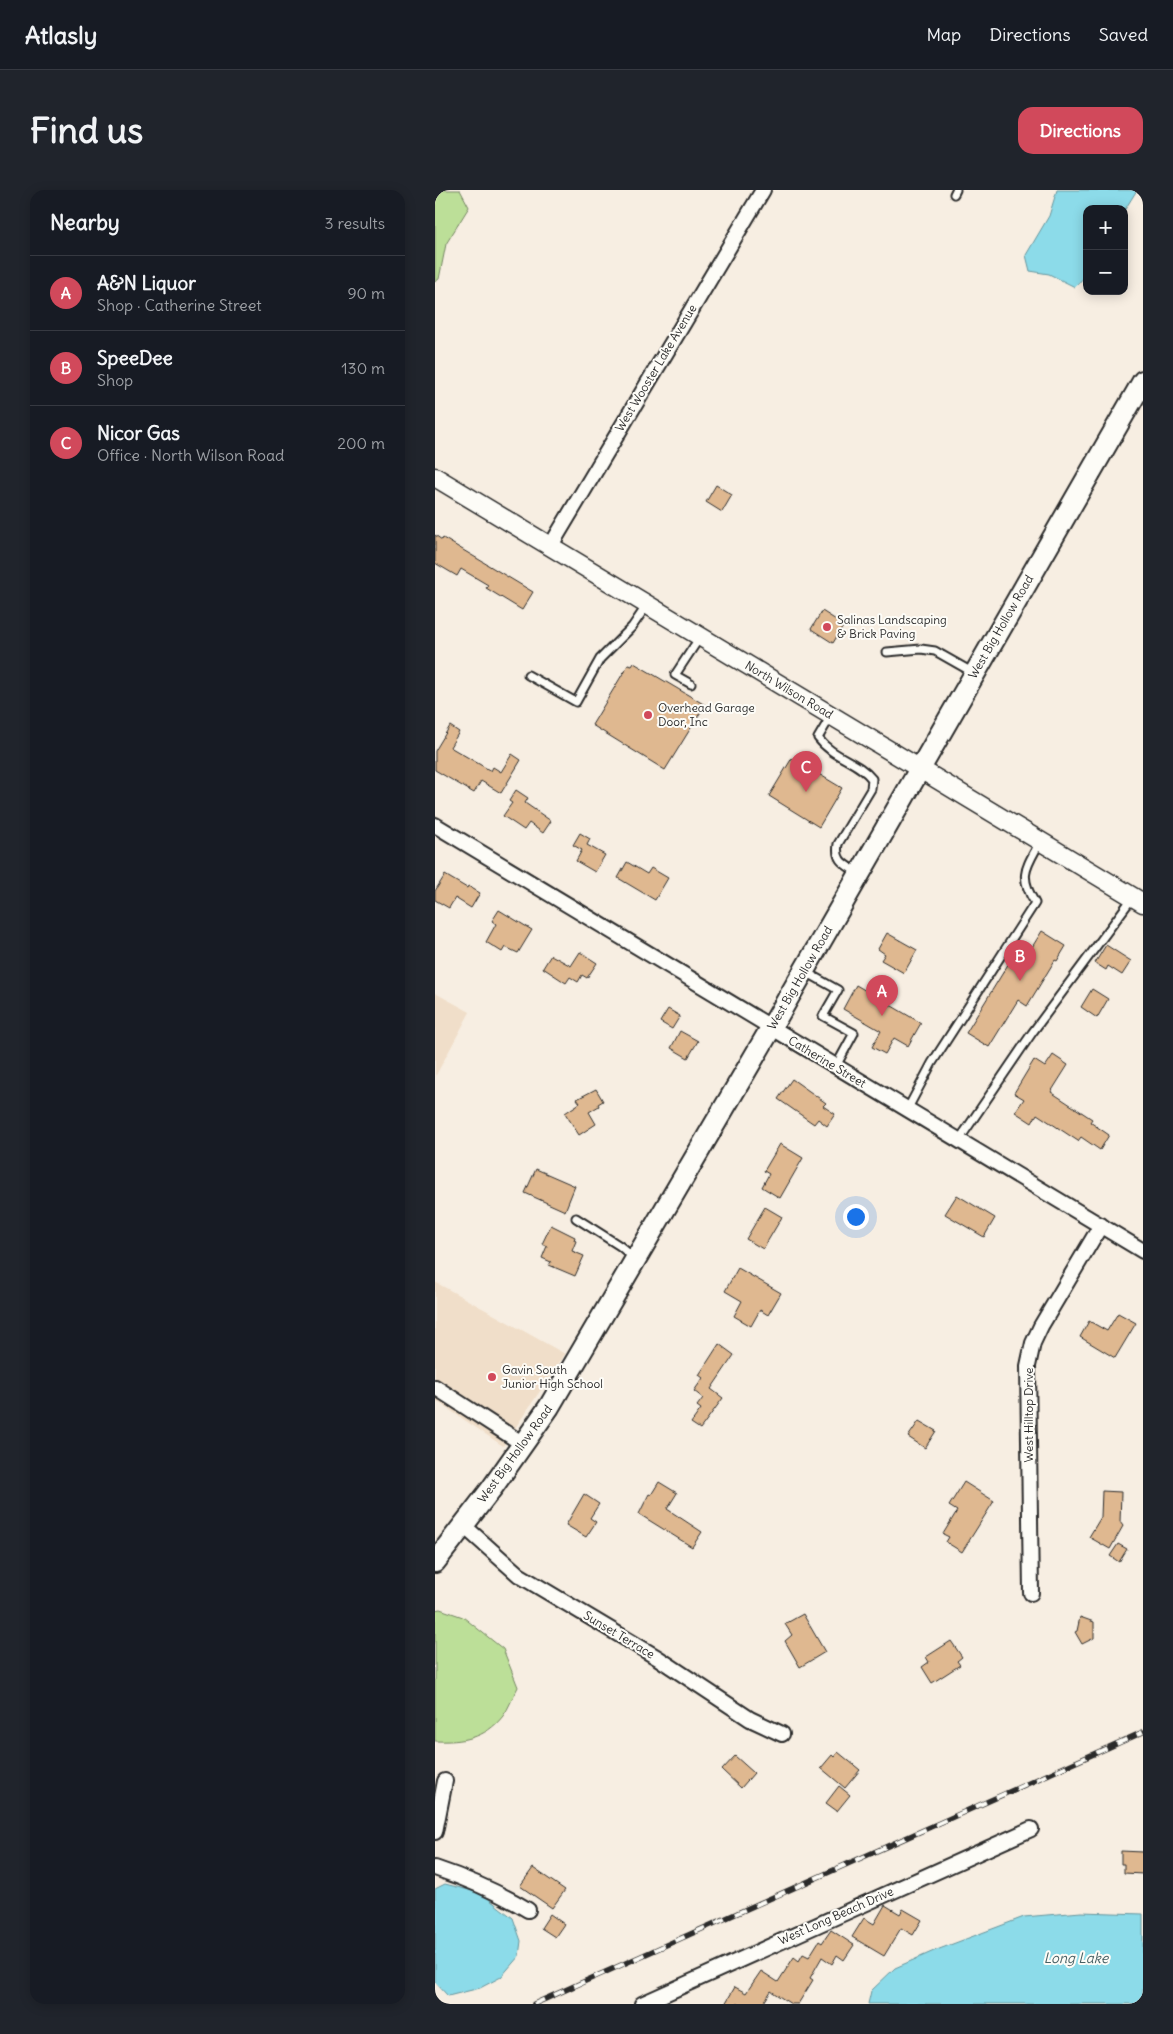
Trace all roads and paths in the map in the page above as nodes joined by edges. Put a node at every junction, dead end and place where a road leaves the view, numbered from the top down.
1 (763, 190) edge
2 (1143, 381) edge
3 (435, 477) edge
4 (550, 547) junction
5 (647, 605) junction
6 (700, 637) junction
7 (887, 652) dead end
8 (975, 674) junction
9 (528, 675) dead end
10 (691, 684) dead end
11 (831, 716) junction
12 (920, 769) junction
13 (435, 825) edge
14 (1041, 841) junction
15 (859, 874) junction
16 (1138, 900) edge
17 (804, 971) junction
18 (771, 1028) junction
19 (835, 1066) junction
20 (907, 1110) junction
21 (959, 1140) junction
22 (576, 1218) dead end
23 (1101, 1226) junction
24 (1143, 1251) edge
25 (636, 1259) junction
26 (435, 1387) edge
27 (523, 1444) junction
28 (463, 1525) junction
29 (435, 1562) edge
30 (1031, 1593) dead end
31 (783, 1734) dead end
32 (445, 1781) dead end
33 (1031, 1829) dead end
34 (435, 1832) edge
35 (435, 1868) edge
36 (528, 1910) dead end
37 (642, 2004) edge

1 - 4 street, West Wooster Lake Avenue
2 - 8 main road, West Big Hollow Road
3 - 4 street, North Wilson Road
4 - 5 street, North Wilson Road
5 - 6 street, North Wilson Road
5 - 9 lane
6 - 10 lane
6 - 11 street, North Wilson Road
7 - 8 lane
8 - 12 main road, West Big Hollow Road
11 - 12 street, North Wilson Road
11 - 15 lane
12 - 14 street, North Wilson Road
12 - 15 main road, West Big Hollow Road
13 - 18 street, Catherine Street
14 - 16 street, North Wilson Road
14 - 20 lane
15 - 17 main road, West Big Hollow Road
16 - 21 lane
17 - 18 main road, West Big Hollow Road
17 - 19 lane
18 - 19 street, Catherine Street
18 - 25 main road, West Big Hollow Road
19 - 20 street, Catherine Street
20 - 21 street, Catherine Street
21 - 23 street, Catherine Street
22 - 25 lane
23 - 24 street, Catherine Street
23 - 30 street, West Hilltop Drive
25 - 27 main road, West Big Hollow Road
26 - 27 street
27 - 28 main road, West Big Hollow Road
28 - 29 main road, West Big Hollow Road
28 - 31 street, Sunset Terrace
32 - 34 street
33 - 37 street, West Long Beach Drive
35 - 36 street

